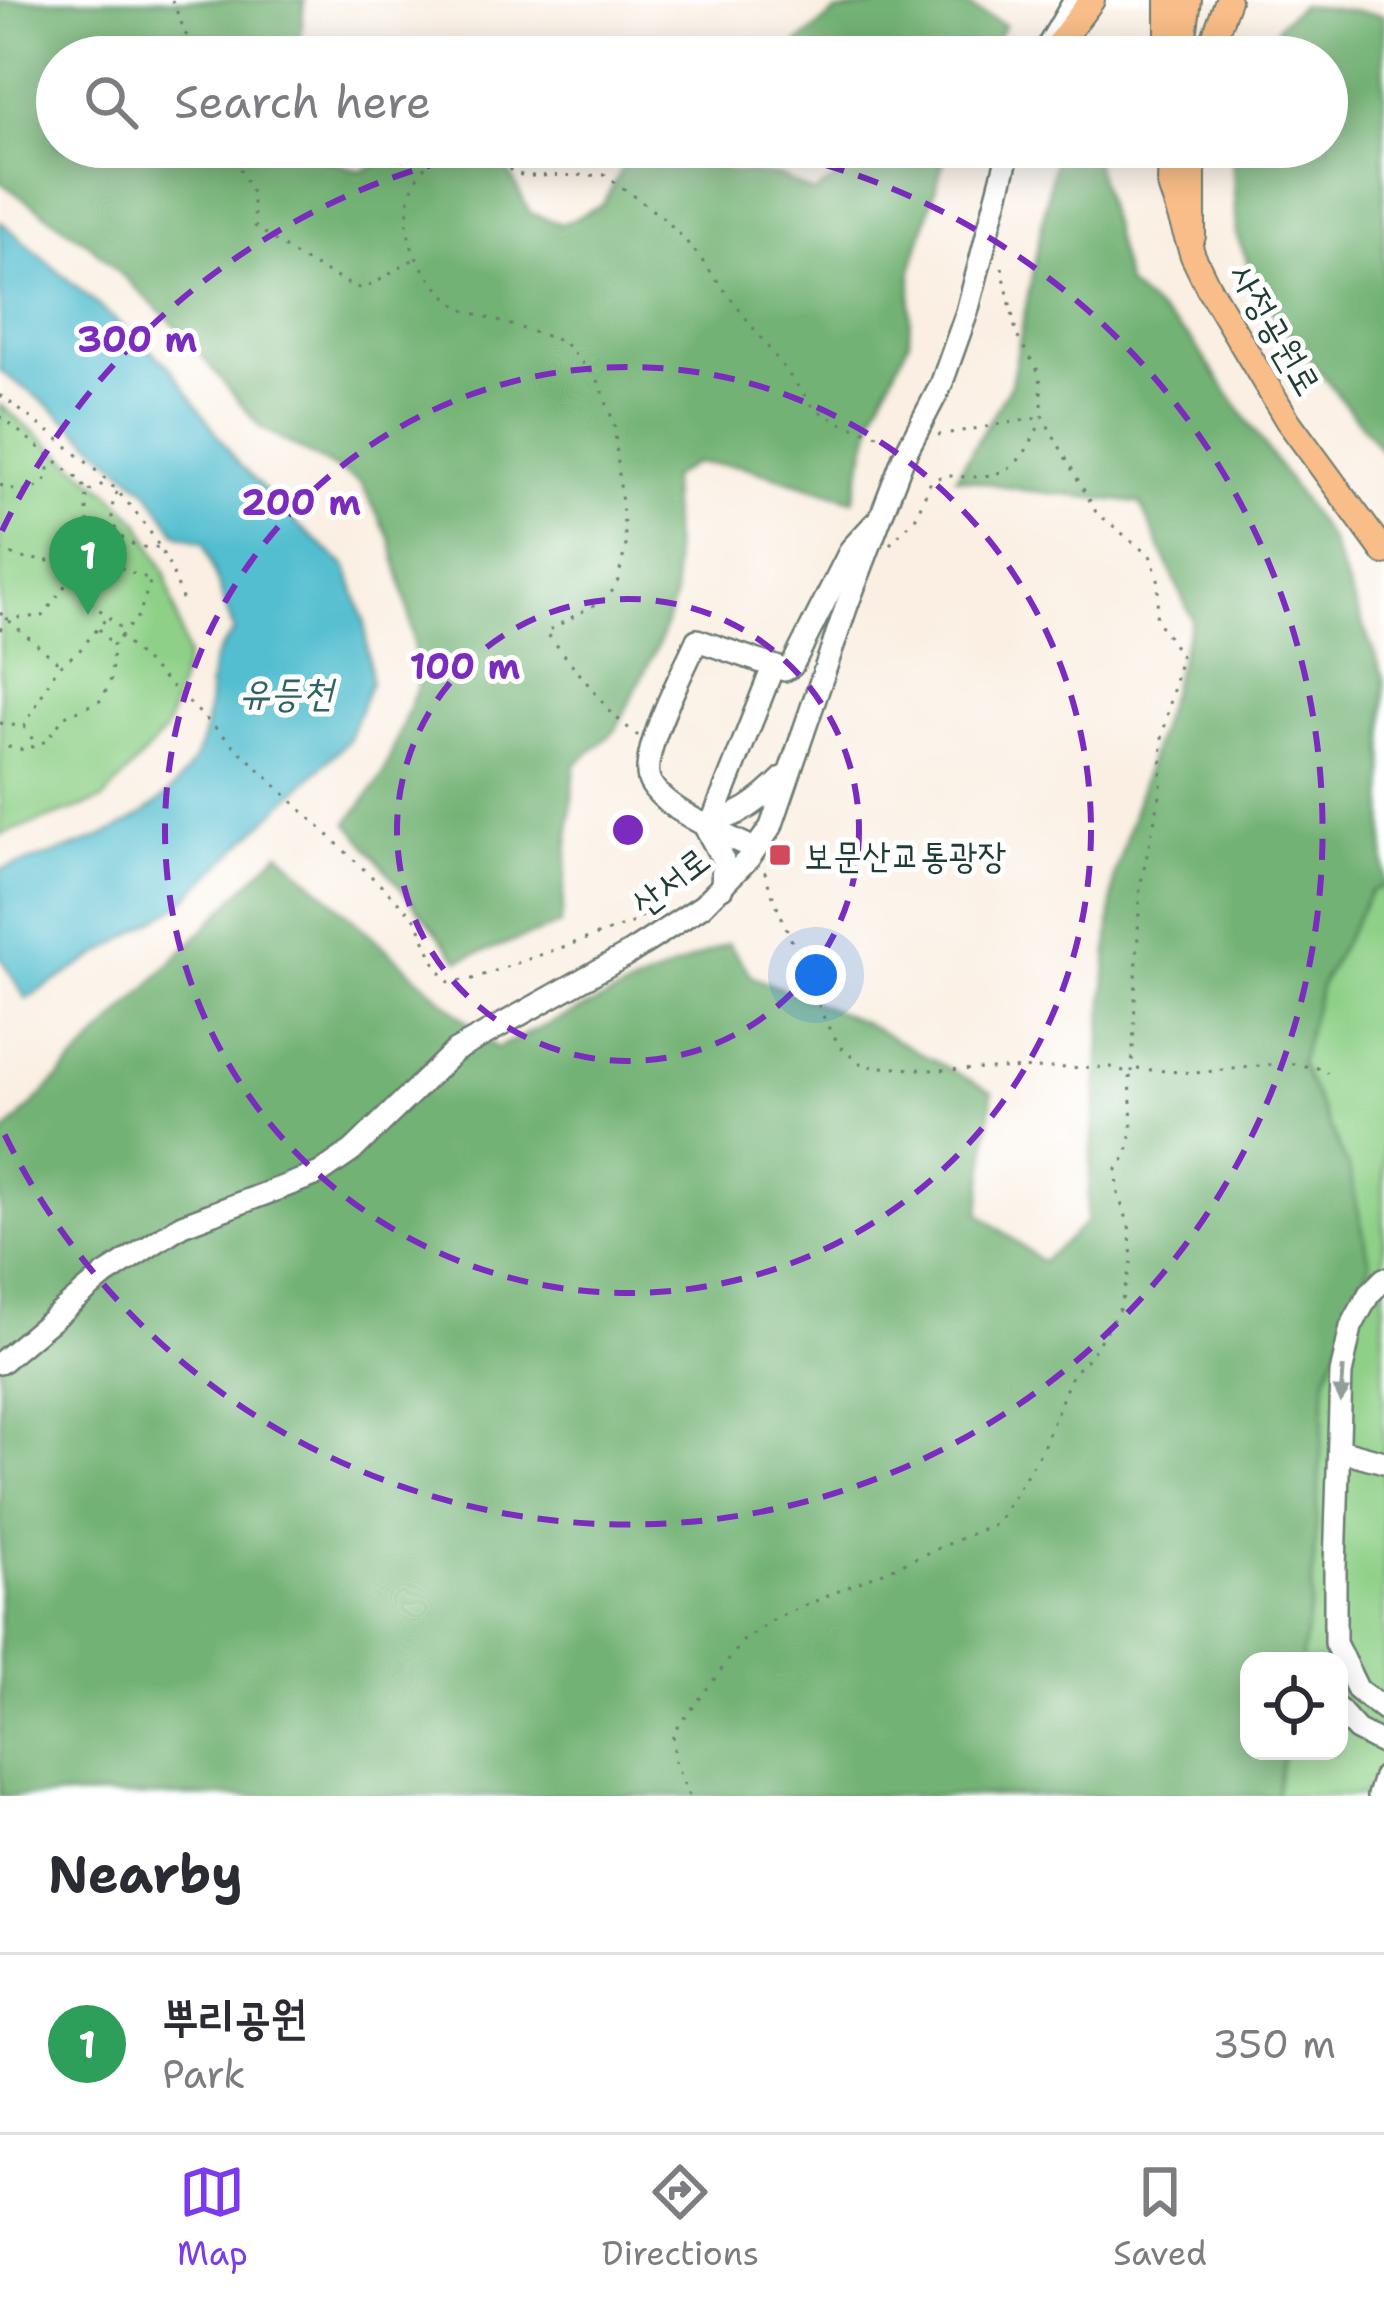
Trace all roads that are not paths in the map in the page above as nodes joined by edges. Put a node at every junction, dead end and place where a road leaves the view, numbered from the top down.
1 (1058, 0) edge
2 (1075, 0) edge
3 (1092, 0) edge
4 (1168, 0) edge
5 (1189, 0) edge
6 (1211, 0) edge
7 (1228, 0) edge
8 (1037, 36) edge
9 (1054, 36) edge
10 (1065, 36) edge
11 (1170, 36) edge
12 (1184, 36) edge
13 (1200, 36) edge
14 (1215, 36) edge
15 (1005, 168) edge
16 (1169, 168) edge
17 (1185, 168) edge
18 (1192, 168) edge
19 (1193, 256) junction
20 (883, 514) junction
21 (1384, 552) edge
22 (772, 667) junction
23 (788, 773) junction
24 (707, 823) junction
25 (765, 852) junction
26 (722, 889) junction
27 (1384, 1280) edge
28 (0, 1364) edge
29 (1339, 1450) junction
30 (1384, 1462) edge
31 (1332, 1652) edge
32 (1348, 1675) edge
33 (1382, 1708) edge
34 (1348, 1720) edge
35 (1384, 1744) edge
36 (1384, 1777) edge
37 (1378, 1796) edge

1 - 8 street
2 - 9 street
3 - 10 main road
4 - 11 main road
5 - 12 main road
6 - 13 main road
7 - 14 main road
15 - 20 street, 산서로
16 - 19 main road, 사정공원로
17 - 19 main road, 사정공원로
18 - 19 main road
19 - 21 main road, 사정공원로
20 - 22 street
20 - 23 street, 산서로
22 - 24 street
22 - 24 street
23 - 24 street
23 - 25 street, 산서로
24 - 25 street
24 - 26 street
25 - 26 street, 산서로
26 - 28 street, 산서로
27 -> 29 street
29 - 30 street
29 - 31 street
32 - 33 street
34 - 35 street
36 - 37 street

